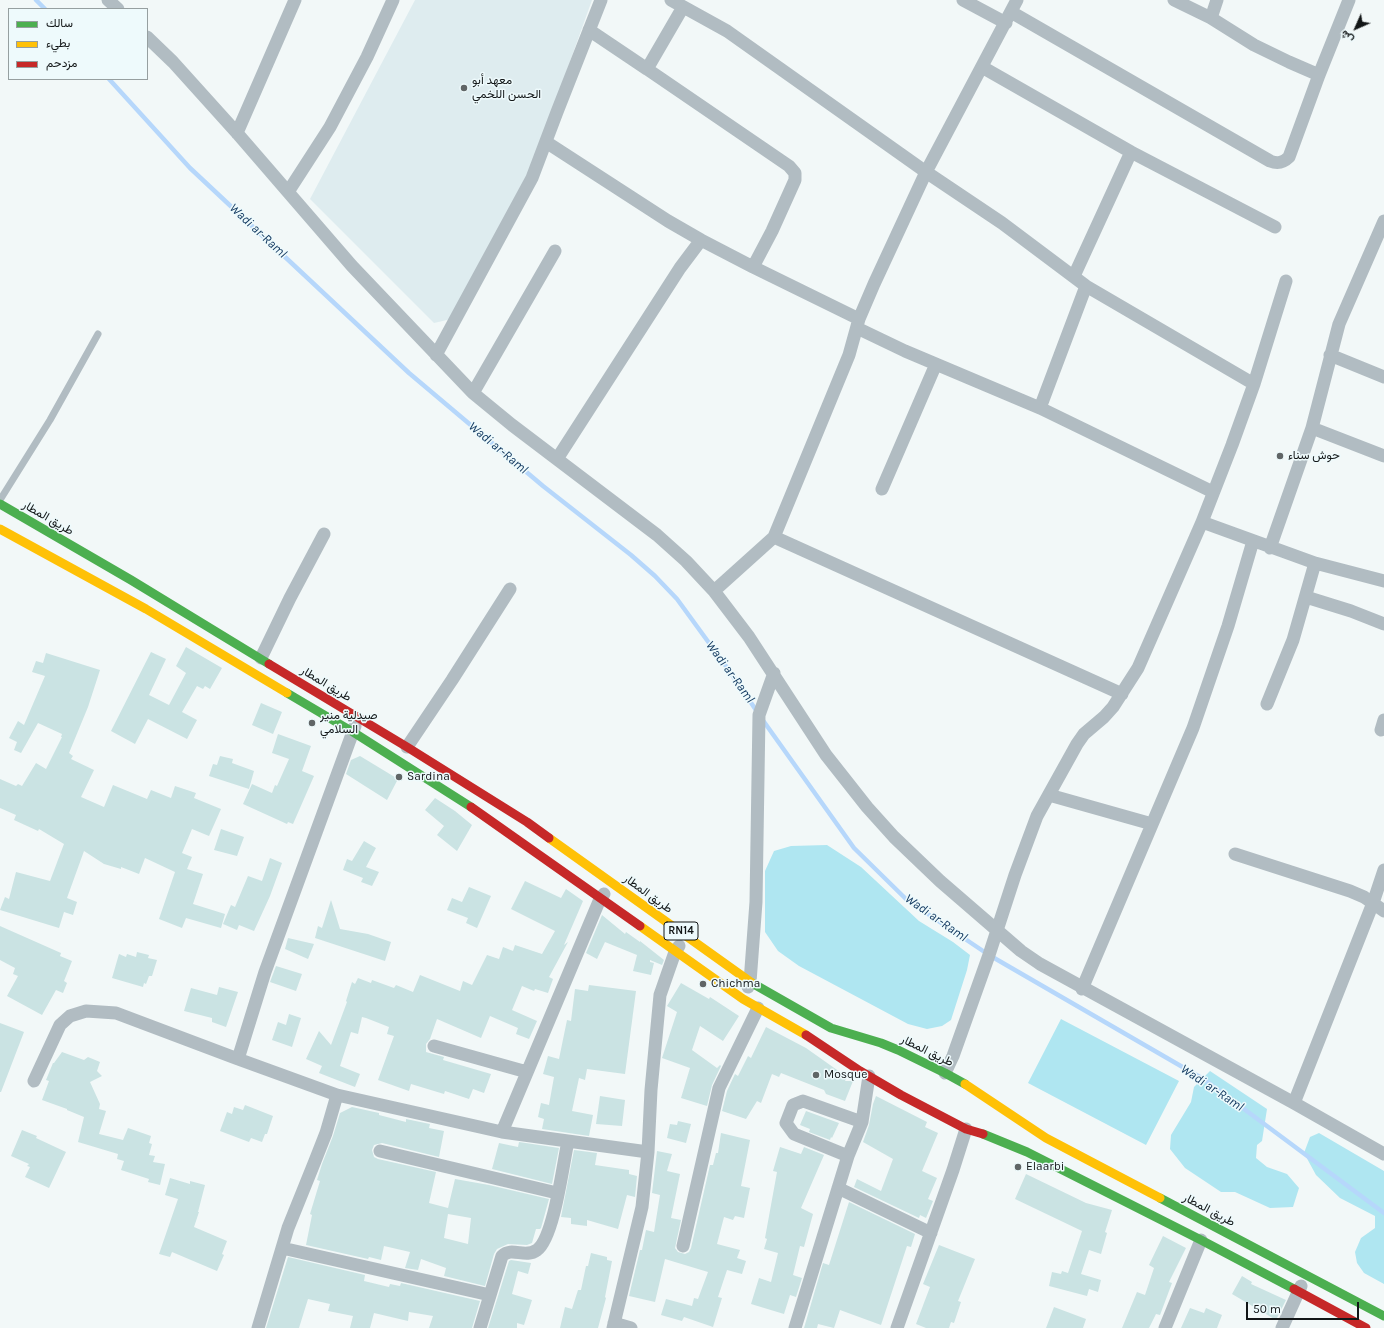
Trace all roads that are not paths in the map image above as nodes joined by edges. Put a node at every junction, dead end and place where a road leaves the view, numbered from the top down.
1 (108, 0) edge
2 (295, 0) edge
3 (393, 0) edge
4 (601, 0) edge
5 (671, 0) edge
6 (963, 0) edge
7 (1174, 0) edge
8 (1217, 0) edge
9 (1349, 0) edge
10 (684, 7) junction
11 (117, 8) edge
12 (1011, 11) edge
13 (1211, 18) junction
14 (589, 30) junction
15 (148, 38) edge
16 (982, 67) junction
17 (648, 69) junction
18 (1319, 75) junction
19 (237, 133) junction
20 (546, 142) junction
21 (1131, 152) junction
22 (926, 172) junction
23 (288, 192) junction
24 (1384, 221) edge
25 (1275, 227) dead end
26 (701, 240) junction
27 (555, 251) dead end
28 (753, 267) junction
29 (1074, 276) junction
30 (1286, 281) dead end
31 (1086, 286) junction
32 (858, 324) junction
33 (98, 334) dead end
34 (436, 355) junction
35 (1330, 355) junction
36 (936, 364) junction
37 (1384, 377) edge
38 (1254, 384) junction
39 (473, 393) junction
40 (1040, 408) junction
41 (1312, 428) junction
42 (1384, 456) edge
43 (557, 459) junction
44 (882, 489) dead end
45 (1213, 492) junction
46 (0, 500) edge
47 (0, 504) edge
48 (1202, 522) junction
49 (0, 528) edge
50 (324, 534) dead end
51 (774, 537) junction
52 (19, 540) junction
53 (5, 542) dead end
54 (1253, 542) junction
55 (1270, 548) junction
56 (1315, 563) junction
57 (1384, 581) edge
58 (510, 589) dead end
59 (714, 592) junction
60 (1306, 597) junction
61 (1384, 624) edge
62 (261, 658) junction
63 (774, 673) junction
64 (1122, 694) junction
65 (1267, 704) dead end
66 (358, 717) junction
67 (353, 732) junction
68 (407, 747) junction
69 (1049, 795) junction
70 (1152, 824) junction
71 (1235, 854) dead end
72 (1384, 870) edge
73 (612, 882) junction
74 (600, 899) junction
75 (1373, 903) junction
76 (1384, 911) edge
77 (998, 931) junction
78 (687, 936) junction
79 (675, 952) junction
80 (750, 982) junction
81 (1082, 988) junction
82 (743, 999) junction
83 (758, 1008) junction
84 (881, 1043) junction
85 (434, 1046) dead end
86 (871, 1053) dead end
87 (238, 1059) junction
88 (864, 1071) junction
89 (527, 1072) junction
90 (945, 1073) junction
91 (34, 1081) dead end
92 (337, 1095) junction
93 (1294, 1103) junction
94 (862, 1122) junction
95 (966, 1129) junction
96 (502, 1132) junction
97 (568, 1141) junction
98 (380, 1151) dead end
99 (648, 1152) junction
100 (1384, 1154) edge
101 (848, 1156) junction
102 (838, 1188) junction
103 (558, 1193) junction
104 (931, 1233) junction
105 (1201, 1240) junction
106 (683, 1246) dead end
107 (282, 1248) junction
108 (1307, 1275) junction
109 (1299, 1291) junction
110 (490, 1295) junction
111 (1384, 1316) edge
112 (613, 1326) edge
113 (258, 1328) edge
114 (480, 1328) edge
115 (631, 1328) edge
116 (795, 1328) edge
117 (897, 1328) edge
118 (1165, 1328) edge
119 (1282, 1328) edge
120 (1366, 1328) edge

1 - 11 street
2 - 19 street
3 - 23 street
4 - 14 street
5 - 10 street
6 - 12 street
7 - 13 street
8 - 13 street
9 - 18 street
10 - 17 street
10 - 22 street
12 - 16 street
12 - 18 street
13 - 18 street
14 - 17 street
14 - 20 street
15 - 19 street
16 - 21 street
16 - 22 street
17 - 28 street
19 - 23 street
20 - 26 street
20 - 34 street
21 - 25 street
21 - 29 street
22 - 29 street
22 - 32 street
23 - 34 street
24 - 35 street
26 - 28 street
26 - 43 street
27 - 39 street
28 - 32 street
29 - 31 street
30 - 38 street
31 - 38 street
31 - 40 street
32 - 36 street
32 - 51 street
33 - 46 lane
34 - 39 street
35 - 37 street
35 - 41 street
36 - 40 street
36 - 44 street
38 - 45 street
39 - 43 street
40 - 45 street
41 - 42 street
41 - 55 street
43 - 59 street
45 - 48 street
47 - 62 main road, طريق المطار / RN14
48 - 54 street
48 - 64 street
49 - 52 main road, RN14
50 - 62 street
51 - 59 street
51 - 64 street
52 - 53 main road
52 - 67 main road, RN14
54 - 55 street
54 - 70 street
55 - 56 street
56 - 57 street
56 - 60 street
58 - 68 street
59 - 63 street
60 - 61 street
60 - 65 street
62 - 66 main road, طريق المطار / RN14
63 - 77 street
63 - 80 street
64 - 69 street
66 - 67 street
66 - 68 main road, طريق المطار / RN14
67 - 74 main road, RN14
67 - 87 street
68 - 73 main road, طريق المطار / RN14
69 - 70 street
69 - 77 street
70 - 81 street
71 - 75 street
72 - 75 street
73 - 74 street
73 - 78 main road, طريق المطار / RN14
74 - 79 main road, RN14
74 - 89 street
75 - 76 street
75 - 93 street
77 - 81 street
77 - 90 street
78 - 79 street
78 - 80 main road, طريق المطار / RN14
79 - 82 main road, RN14
79 - 99 street
80 - 82 street
80 - 84 main road, طريق المطار / RN14
81 - 93 street
82 - 83 main road, RN14
83 - 88 main road, RN14
83 - 106 street
84 - 86 main road
84 - 90 main road, طريق المطار / RN14
85 - 89 street
87 - 91 street
87 - 92 street
88 - 94 street
88 - 95 main road, RN14
89 - 96 street
90 - 108 main road, طريق المطار / RN14
92 - 96 street
92 - 107 street
93 - 100 street
94 - 101 street
94 - 101 street
95 - 104 street
95 - 105 main road, RN14
96 - 97 street
97 - 99 street
97 - 103 street
98 - 103 street
99 - 112 street
101 - 102 street
102 - 104 street
102 - 116 street
103 - 110 street
104 - 117 street
105 - 109 main road, RN14
105 - 118 street
107 - 110 street
107 - 113 street
108 - 109 street
108 - 111 main road, طريق المطار / RN14
109 - 119 street
109 - 120 main road, RN14
110 - 114 street
112 - 115 street

